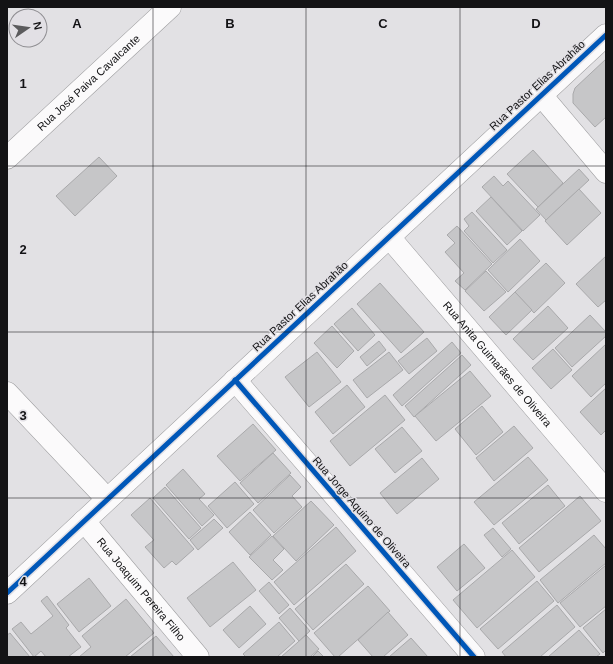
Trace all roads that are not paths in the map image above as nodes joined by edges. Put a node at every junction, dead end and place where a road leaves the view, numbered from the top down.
1 (170, 7) edge
2 (606, 35) edge
3 (541, 95) junction
4 (7, 158) edge
5 (606, 172) edge
6 (388, 237) junction
7 (235, 380) junction
8 (7, 393) edge
9 (606, 491) edge
10 (107, 499) junction
11 (84, 521) junction
12 (7, 592) edge
13 (198, 657) edge
14 (474, 657) edge

1 - 4 street, Rua José Paiva Cavalcante
2 - 3 street, Rua Pastor Elias Abrahão
3 - 5 street
3 - 6 street, Rua Pastor Elias Abrahão
6 - 7 street, Rua Pastor Elias Abrahão
6 - 9 street, Rua Anita Guimarães de Oliveira
7 - 10 street, Rua Pastor Elias Abrahão
7 - 14 street, Rua Jorge Aquino de Oliveira
8 - 10 street
10 - 11 street, Rua Pastor Elias Abrahão
11 - 12 street, Rua Pastor Elias Abrahão
11 - 13 street, Rua Joaquim Pereira Filho

